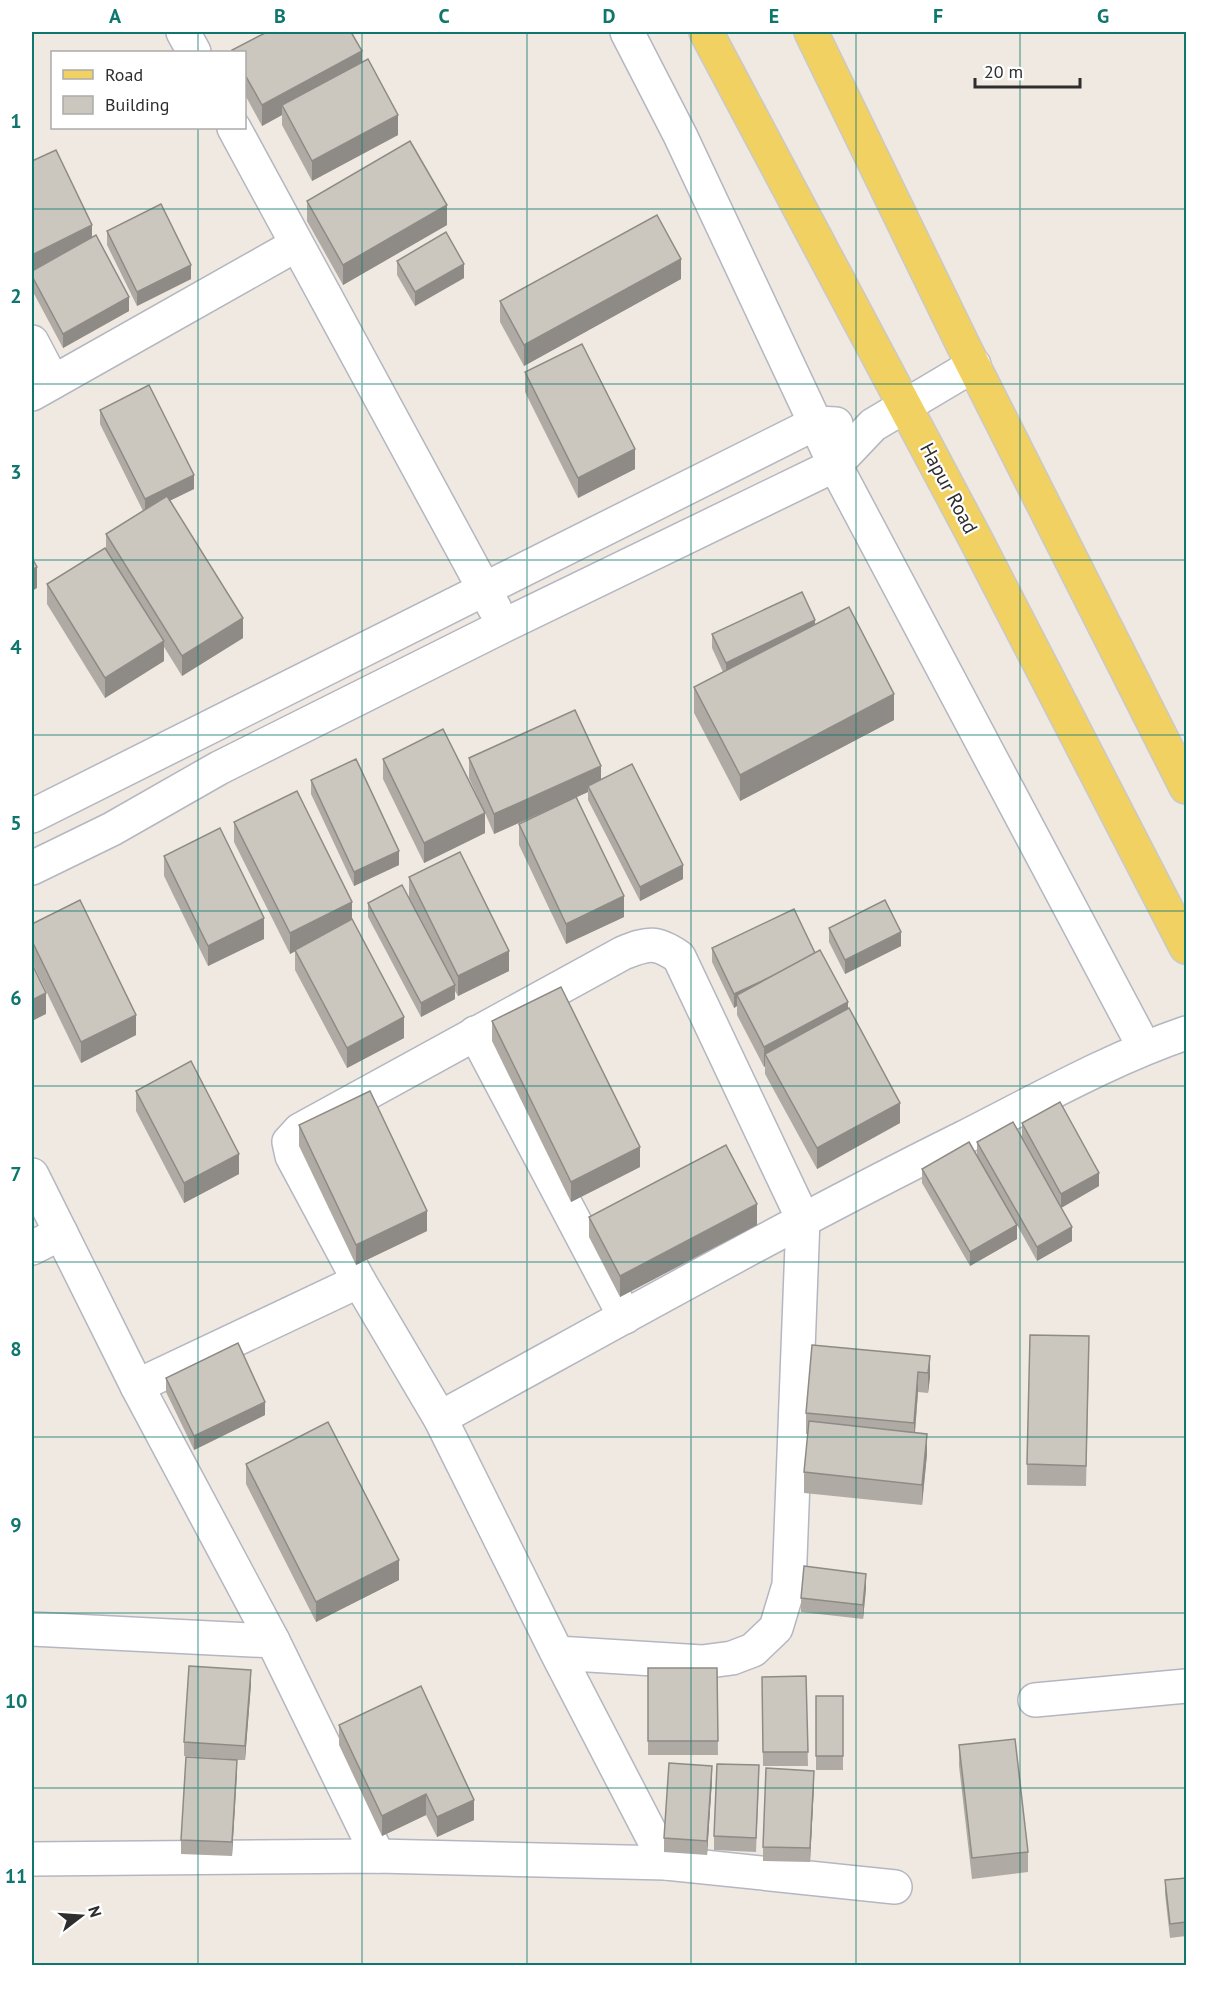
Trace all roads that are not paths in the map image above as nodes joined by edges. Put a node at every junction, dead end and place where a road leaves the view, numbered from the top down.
1 (183, 32) edge
2 (627, 32) edge
3 (706, 32) edge
4 (811, 32) edge
5 (193, 51) edge
6 (235, 129) edge
7 (296, 245) junction
8 (32, 342) edge
9 (974, 365) junction
10 (42, 388) edge
11 (905, 406) junction
12 (816, 423) junction
13 (873, 425) junction
14 (835, 465) junction
15 (484, 588) junction
16 (503, 626) junction
17 (1186, 787) edge
18 (32, 816) edge
19 (32, 868) edge
20 (1186, 947) edge
21 (475, 1033) junction
22 (1186, 1033) edge
23 (1144, 1047) junction
24 (32, 1175) edge
25 (803, 1219) junction
26 (61, 1233) junction
27 (32, 1248) edge
28 (358, 1281) junction
29 (625, 1317) junction
30 (137, 1386) junction
31 (440, 1418) junction
32 (32, 1629) edge
33 (273, 1641) junction
34 (557, 1653) junction
35 (1186, 1686) edge
36 (1035, 1700) dead end
37 (378, 1856) junction
38 (32, 1858) edge
39 (666, 1863) junction
40 (896, 1887) dead end

1 - 5 street
2 - 12 street
3 - 11 main road, Hapur Road
4 - 9 main road
6 - 7 street
7 - 10 street
7 - 15 street
8 - 10 street
9 - 11 street
9 - 17 main road
11 - 13 street
11 - 20 main road, Hapur Road
12 - 13 street
12 - 14 street
12 - 15 street
13 - 14 street
14 - 16 street
14 - 23 street
15 - 16 street
15 - 18 street
16 - 19 street
21 - 25 street
21 - 28 street
21 - 29 street
22 - 23 street
23 - 25 street
24 - 26 street
25 - 29 street
25 - 34 street
26 - 27 street
26 - 30 street
28 - 30 street
28 - 31 street
29 - 31 street
30 - 33 street
31 - 34 street
32 - 33 street
33 - 37 street
34 - 39 street
35 - 36 street
37 - 38 street
37 - 39 street
39 - 40 street

